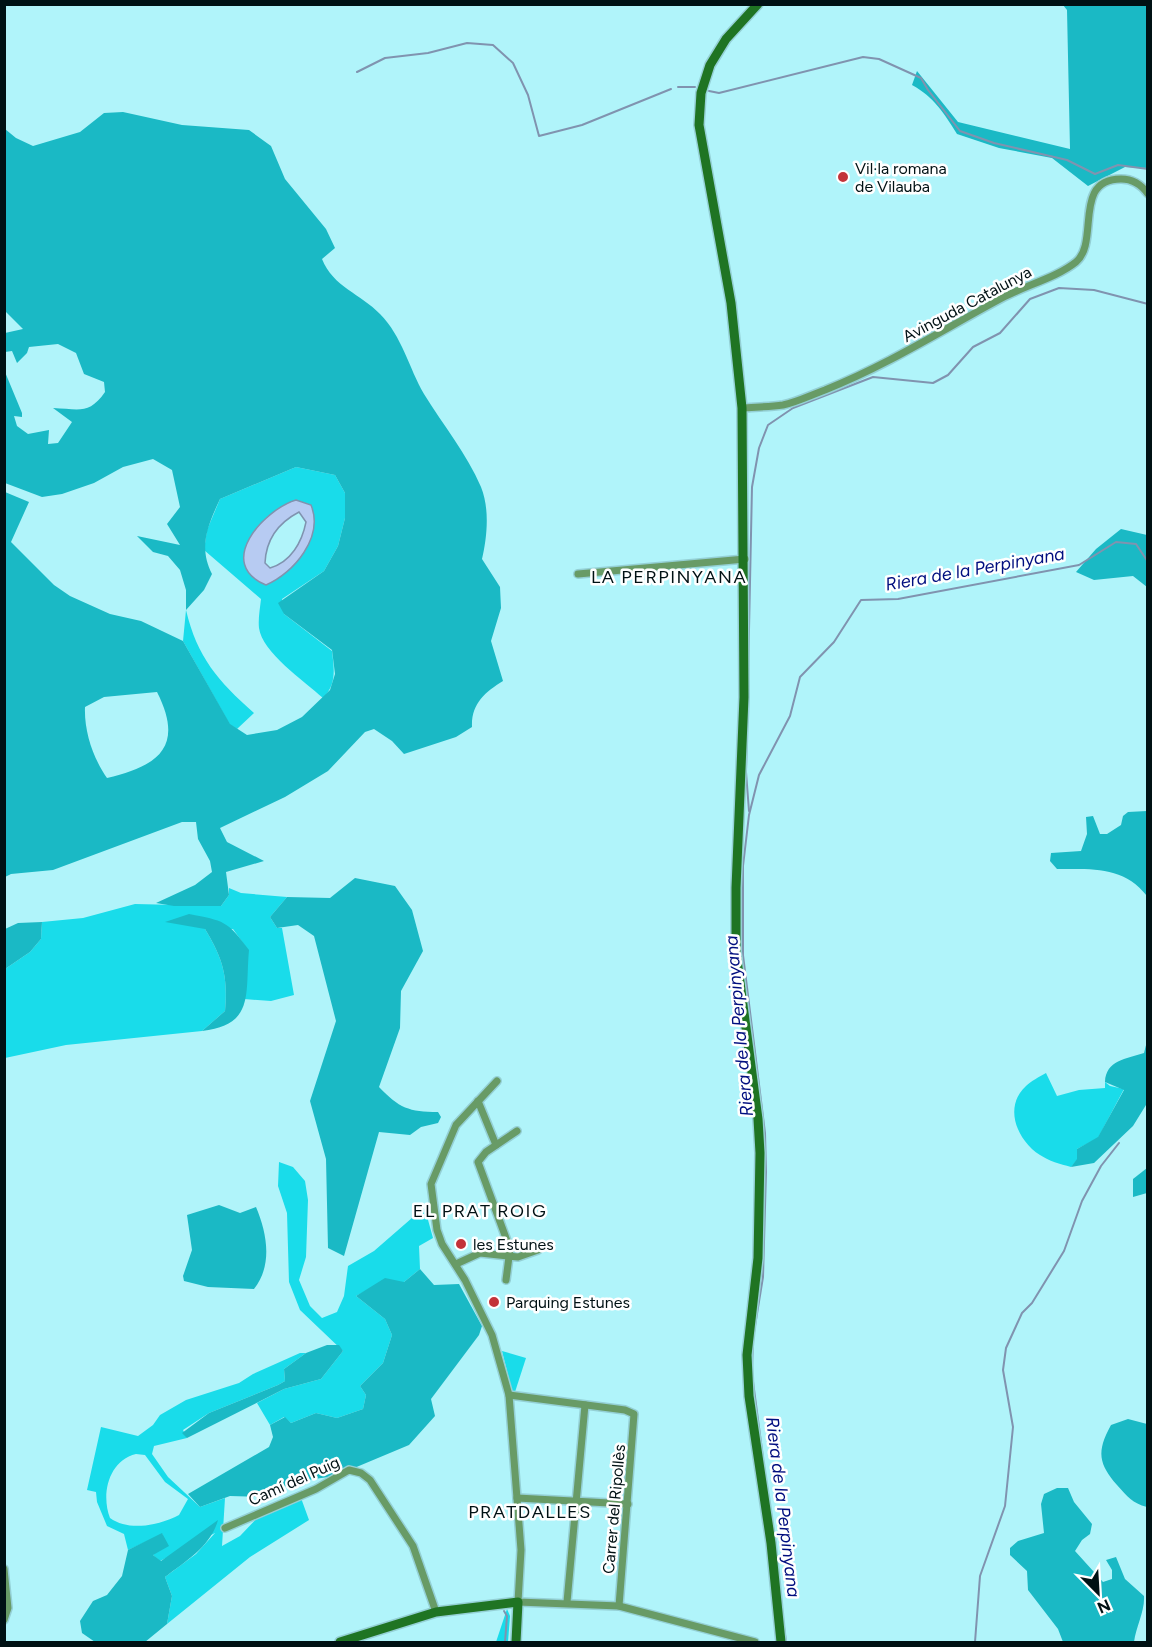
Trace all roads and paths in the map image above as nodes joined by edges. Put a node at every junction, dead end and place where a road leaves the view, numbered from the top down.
1 (758, 4) edge
2 (1148, 194) edge
3 (742, 408) junction
4 (745, 559) junction
5 (578, 574) dead end
6 (497, 1081) dead end
7 (478, 1101) junction
8 (517, 1131) dead end
9 (496, 1145) junction
10 (538, 1250) dead end
11 (508, 1256) junction
12 (456, 1264) junction
13 (506, 1280) dead end
14 (509, 1395) junction
15 (585, 1405) junction
16 (518, 1498) junction
17 (576, 1500) junction
18 (628, 1504) junction
19 (225, 1528) dead end
20 (4, 1569) edge
21 (518, 1602) junction
22 (567, 1602) junction
23 (619, 1606) junction
24 (435, 1612) junction
25 (4, 1620) edge
26 (340, 1642) edge
27 (516, 1642) edge
28 (755, 1642) edge
29 (781, 1642) edge

1 - 3 street
2 - 3 street, Avinguda Catalunya
3 - 4 street
4 - 5 street
4 - 29 street
6 - 7 street
7 - 9 street
7 - 12 street
8 - 9 street
9 - 11 street
10 - 11 street
11 - 12 street
11 - 13 street
12 - 14 street
14 - 15 street
14 - 16 street
15 - 17 street
15 - 18 street, Carrer del Ripollès
16 - 17 street
16 - 21 street
17 - 18 street
17 - 22 street
18 - 23 street, Carrer del Ripollès
19 - 24 street, Camí del Puig
20 - 25 street
21 - 22 street
21 - 24 street
21 - 27 street
22 - 23 street
23 - 28 street
24 - 26 street

